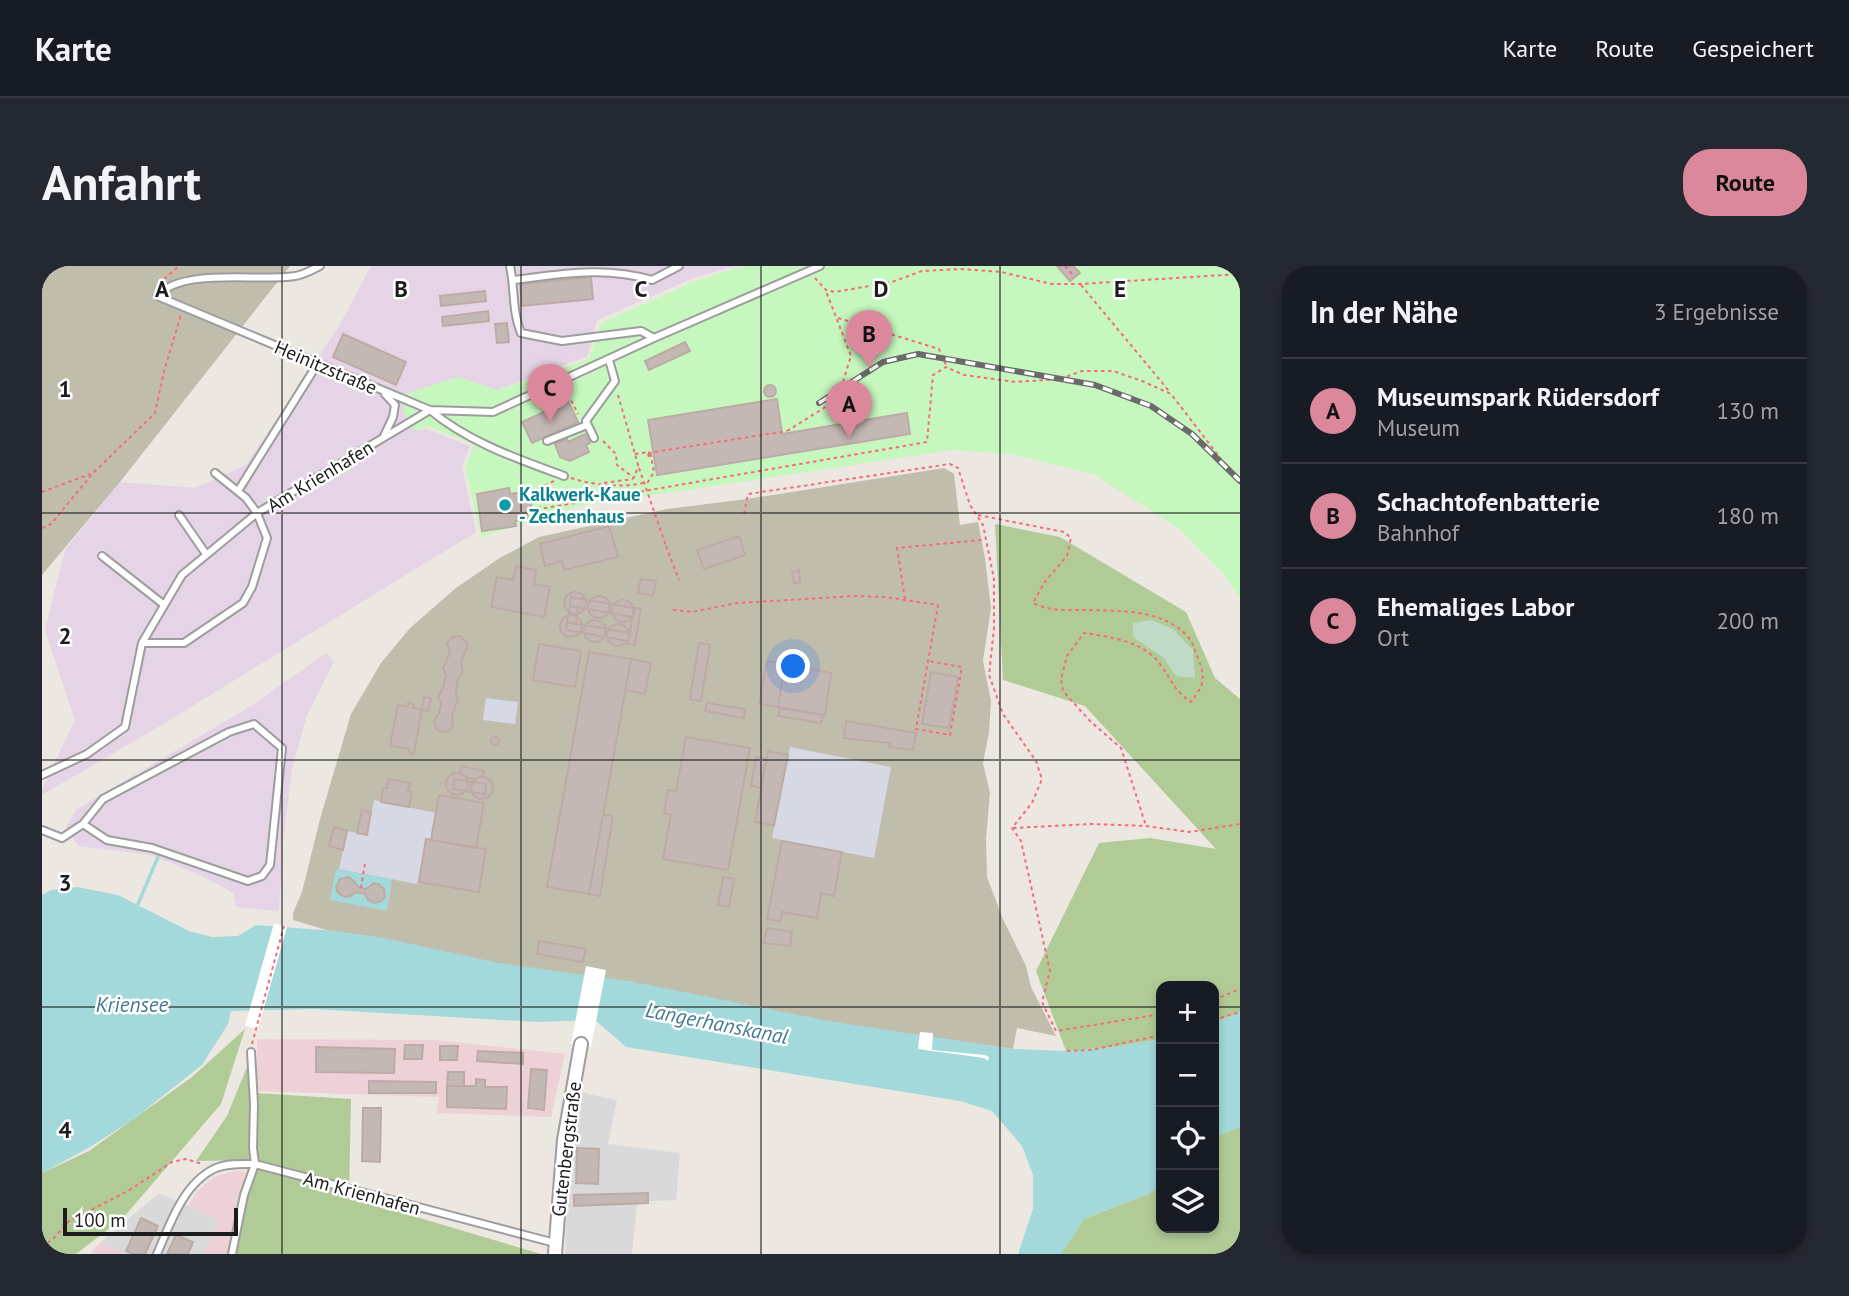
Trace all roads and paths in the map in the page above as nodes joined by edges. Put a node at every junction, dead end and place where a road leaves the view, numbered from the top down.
1 (179, 266) edge
2 (320, 266) edge
3 (510, 266) edge
4 (679, 266) edge
5 (820, 266) edge
6 (1065, 266) edge
7 (808, 270) junction
8 (1240, 274) edge
9 (1073, 275) dead end
10 (513, 280) junction
11 (1080, 284) junction
12 (164, 289) junction
13 (826, 290) junction
14 (183, 308) junction
15 (837, 318) junction
16 (654, 338) junction
17 (609, 360) junction
18 (318, 363) junction
19 (946, 367) junction
20 (562, 381) junction
21 (615, 381) junction
22 (384, 392) junction
23 (1171, 394) junction
24 (430, 410) junction
25 (586, 423) junction
26 (594, 438) joint
27 (382, 439) junction
28 (547, 441) dead end
29 (649, 452) junction
30 (635, 454) junction
31 (638, 466) junction
32 (93, 473) junction
33 (215, 473) dead end
34 (564, 476) junction
35 (634, 478) junction
36 (1240, 479) edge
37 (595, 484) junction
38 (237, 491) junction
39 (42, 492) edge
40 (257, 513) junction
41 (179, 514) dead end
42 (744, 514) dead end
43 (977, 515) junction
44 (42, 528) edge
45 (982, 540) dead end
46 (206, 554) junction
47 (102, 556) dead end
48 (679, 580) dead end
49 (905, 600) junction
50 (163, 604) junction
51 (673, 610) dead end
52 (142, 643) junction
53 (928, 661) junction
54 (42, 775) edge
55 (83, 824) junction
56 (1240, 824) edge
57 (1146, 826) junction
58 (1012, 828) junction
59 (42, 830) edge
60 (365, 863) dead end
61 (361, 888) dead end
62 (284, 926) dead end
63 (1240, 989) edge
64 (1219, 998) edge
65 (1240, 1012) edge
66 (1156, 1015) edge
67 (1219, 1018) edge
68 (1156, 1036) edge
69 (581, 1044) dead end
70 (1068, 1051) dead end
71 (250, 1052) joint
72 (255, 1164) junction
73 (215, 1168) junction
74 (42, 1247) edge
75 (555, 1248) edge
76 (157, 1254) edge
77 (232, 1254) edge

1 - 12 path
2 - 12 lane
3 - 10 lane
4 - 10 lane
5 - 7 lane, Heinitzstraße
6 - 9 path
7 - 13 path
7 - 16 lane, Heinitzstraße
8 - 11 path
10 - 16 lane
11 - 13 path
11 - 23 path
12 - 14 lane, Heinitzstraße
13 - 15 path
14 - 18 lane, Heinitzstraße
14 - 32 path
15 - 19 path
15 - 29 path, bridge
16 - 17 lane, Heinitzstraße
17 - 20 lane, Heinitzstraße
17 - 21 lane
18 - 22 lane, Heinitzstraße
18 - 38 lane, Am Krienhafen
19 - 23 path
19 - 34 path
20 - 24 lane, Heinitzstraße
20 - 25 path
21 - 25 lane
21 - 30 path
22 - 24 lane, Heinitzstraße
22 - 27 lane, Am Krienhafen
23 - 36 path
24 - 27 lane, Am Krienhafen
24 - 34 lane
25 - 26 lane
25 - 28 lane
26 - 35 path
27 - 40 lane, Am Krienhafen
29 - 30 path
29 - 37 path
30 - 31 path
31 - 35 path
31 - 48 path, bridge
32 - 39 path
32 - 44 path
33 - 38 lane, Am Krienhafen
34 - 37 path
35 - 37 path
38 - 40 lane, Am Krienhafen
40 - 46 lane, Am Krienhafen
40 - 52 lane, Am Krienhafen
41 - 46 lane
42 - 43 path
43 - 57 path
43 - 58 path
45 - 49 path
46 - 50 lane, Am Krienhafen
47 - 50 lane
49 - 51 path
49 - 53 path
50 - 52 lane, Am Krienhafen
52 - 54 lane, Am Krienhafen
53 - 53 path
55 - 55 lane
55 - 59 lane
56 - 57 path
57 - 58 path
58 - 66 path
60 - 61 path
62 - 71 path
63 - 64 path
65 - 67 path
68 - 70 path
69 - 75 street, Gutenbergstraße
71 - 72 lane
72 - 73 lane, Am Krienhafen
72 - 75 lane, Am Krienhafen
72 - 77 lane
73 - 74 path
73 - 76 lane

